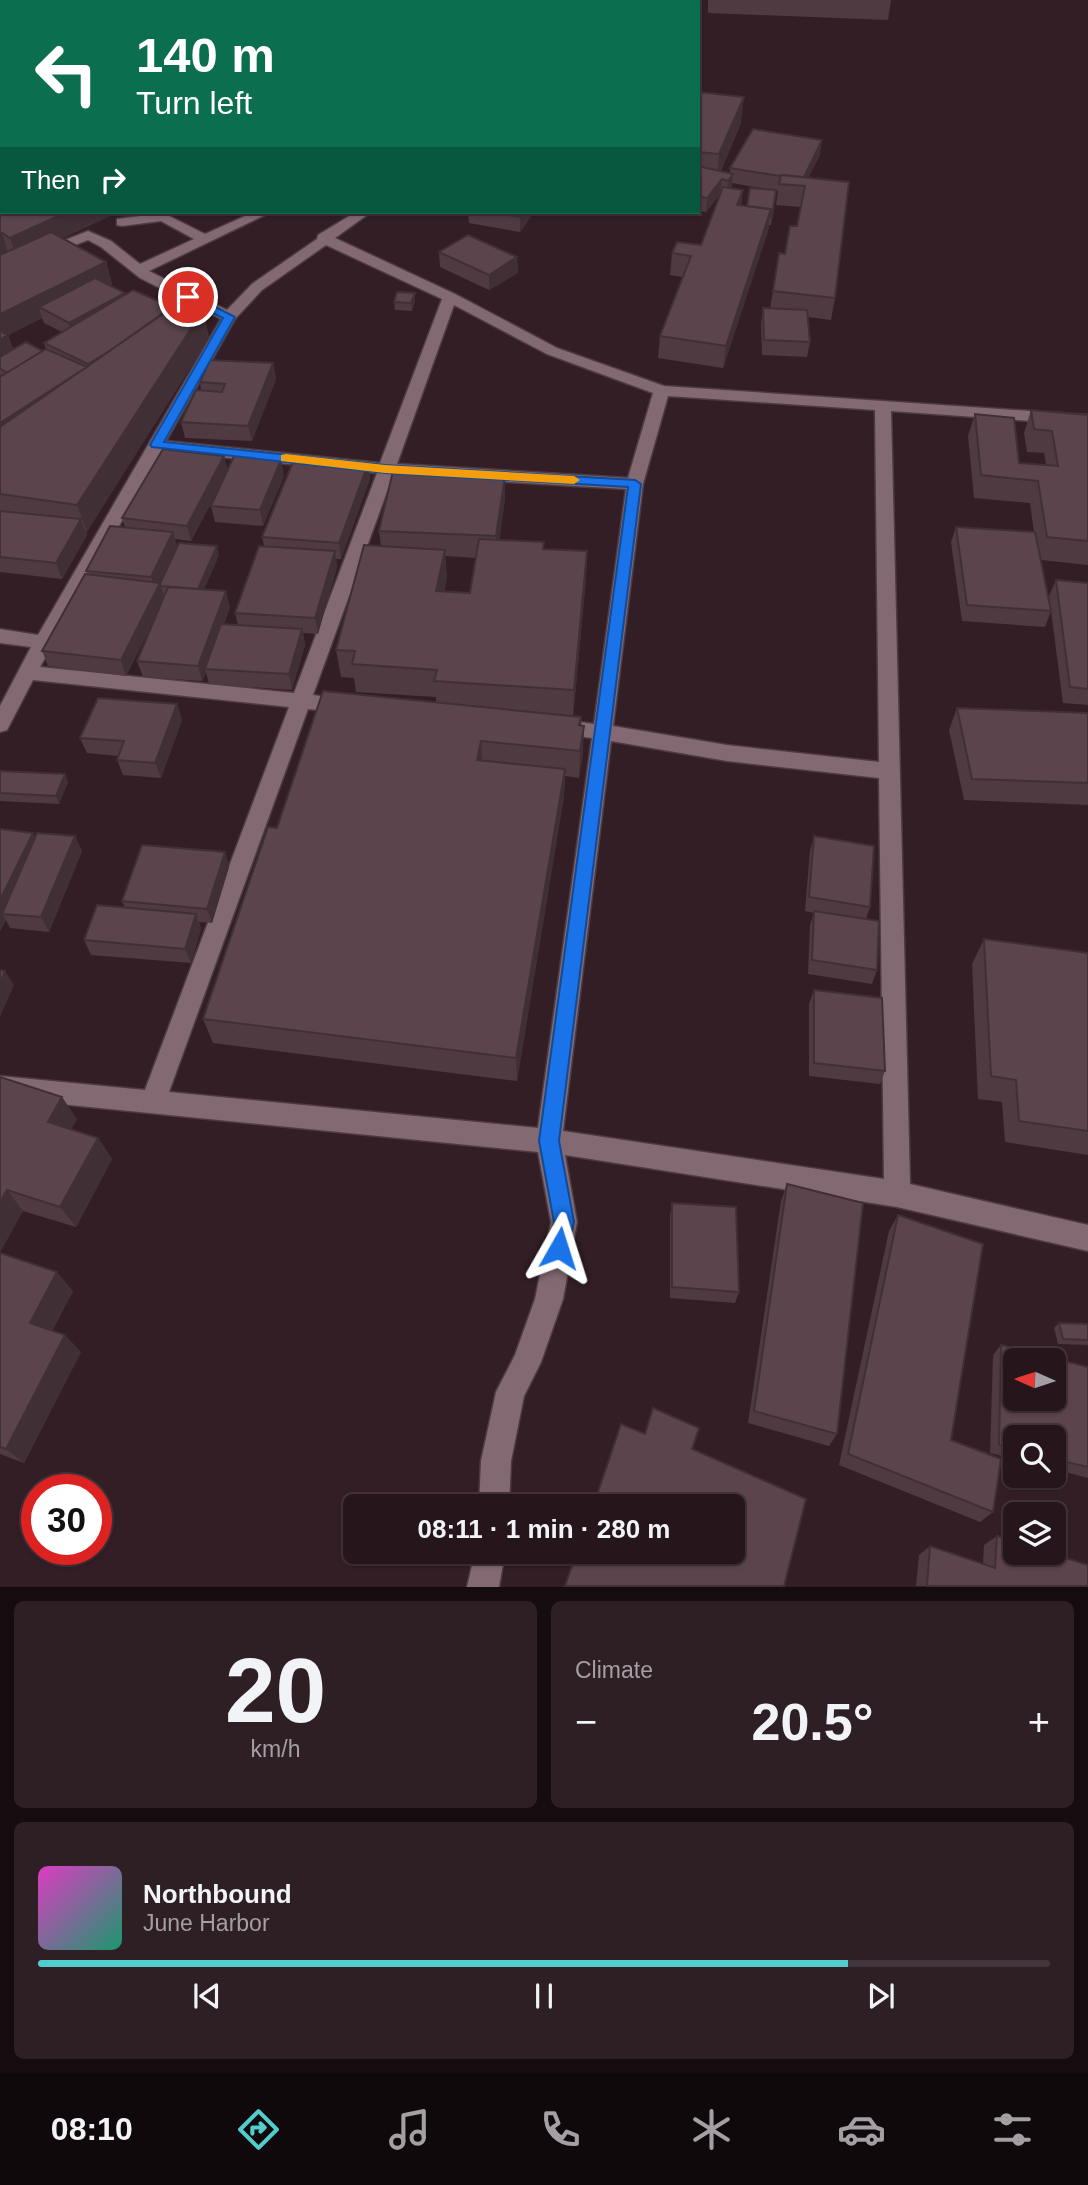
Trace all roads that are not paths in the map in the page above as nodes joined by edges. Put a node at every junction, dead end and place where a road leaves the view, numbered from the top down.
1 (260, 214) edge
2 (361, 214) edge
3 (118, 217) edge
4 (88, 235) junction
5 (323, 238) junction
6 (206, 240) junction
7 (139, 270) junction
8 (0, 271) edge
9 (450, 297) junction
10 (229, 317) junction
11 (662, 391) junction
12 (883, 405) junction
13 (1088, 420) edge
14 (156, 445) junction
15 (385, 469) junction
16 (635, 484) junction
17 (0, 636) edge
18 (43, 642) junction
19 (28, 673) junction
20 (301, 701) junction
21 (369, 708) edge
22 (0, 725) edge
23 (533, 725) edge
24 (602, 732) junction
25 (888, 771) junction
26 (0, 1087) edge
27 (153, 1104) junction
28 (549, 1141) junction
29 (897, 1194) junction
30 (1088, 1238) edge
31 (495, 1494) edge
32 (487, 1564) edge
33 (483, 1587) edge

1 - 6 street
2 - 5 street
3 - 4 street
3 - 6 street
4 - 7 street
4 - 8 street
5 - 9 street
5 - 10 street
6 - 7 street
7 - 10 street
9 - 11 street
9 - 15 street
10 - 14 street
11 - 12 street
11 - 16 street
12 - 13 street
12 - 25 street
14 - 15 street
14 - 18 street
15 - 16 street
15 - 20 street
16 - 24 street
17 - 18 street
18 - 19 street
19 - 20 street
19 - 22 street
20 - 21 street
20 - 27 street
23 - 24 street
24 - 25 street
24 - 28 street
25 - 29 street
26 - 27 street
27 - 28 street
28 - 29 street
28 - 31 street
29 - 30 street
32 - 33 street

